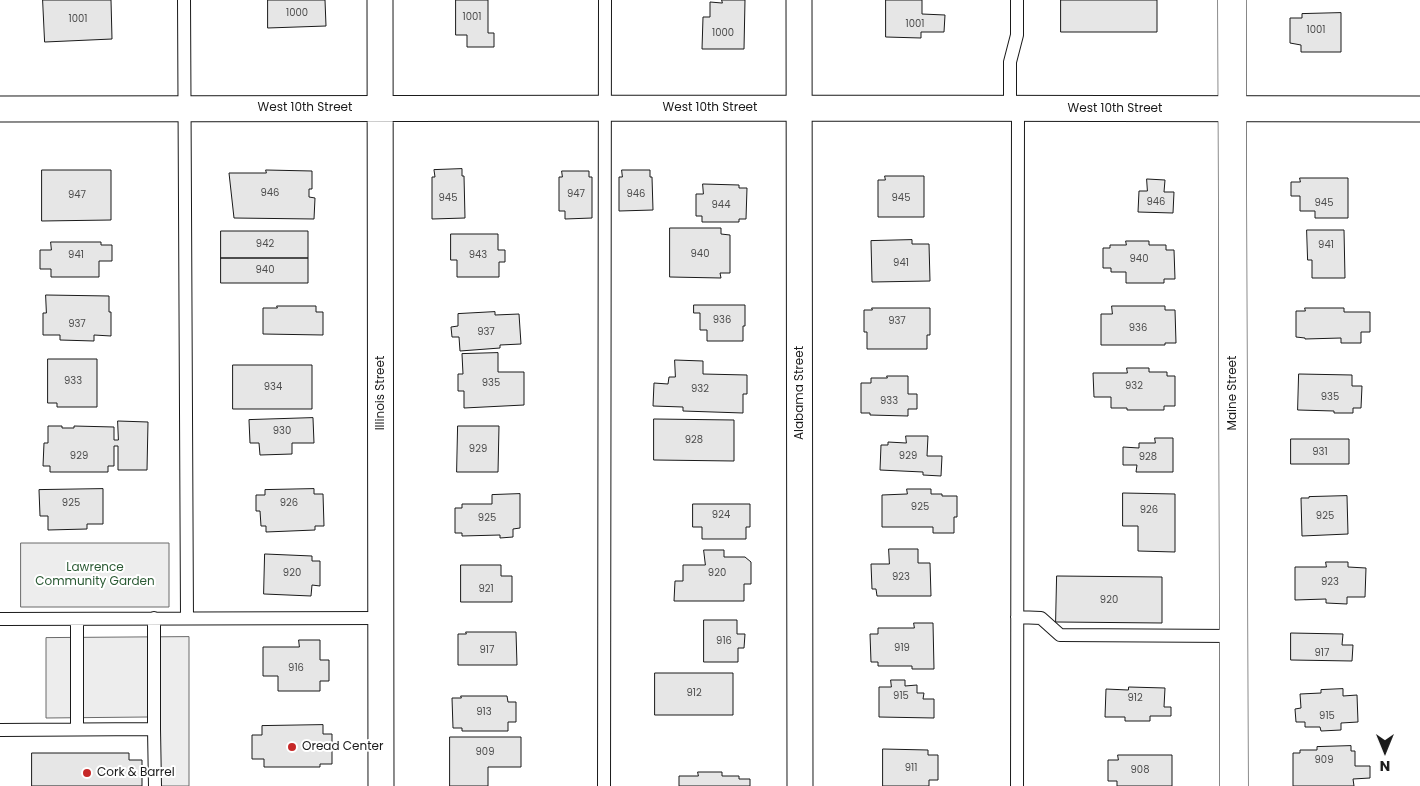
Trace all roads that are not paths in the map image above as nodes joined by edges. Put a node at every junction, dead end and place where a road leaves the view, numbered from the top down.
1 (184, 0) edge
2 (380, 0) edge
3 (605, 0) edge
4 (799, 0) edge
5 (1017, 0) edge
6 (1232, 0) edge
7 (185, 108) junction
8 (381, 108) junction
9 (605, 108) junction
10 (800, 108) junction
11 (0, 109) edge
12 (1014, 109) junction
13 (1232, 109) junction
14 (1420, 109) edge
15 (1017, 617) junction
16 (154, 618) junction
17 (187, 618) junction
18 (381, 618) junction
19 (0, 619) edge
20 (77, 619) junction
21 (1234, 636) junction
22 (77, 729) junction
23 (154, 729) junction
24 (0, 730) edge
25 (155, 786) edge
26 (381, 786) edge
27 (604, 786) edge
28 (800, 786) edge
29 (1017, 786) edge
30 (1234, 786) edge

1 - 7 lane
2 - 8 street, Illinois Street
3 - 9 lane
4 - 10 street, Alabama Street
5 - 12 lane
6 - 13 street, Maine Street
7 - 8 street, West 10th Street
7 - 11 street, West 10th Street
7 - 17 lane
8 - 9 street, West 10th Street
8 - 18 street, Illinois Street
9 - 10 street, West 10th Street
9 - 27 lane
10 - 12 street, West 10th Street
10 - 28 street, Alabama Street
12 - 13 street, West 10th Street
12 - 15 lane
13 - 14 street, West 10th Street
13 - 21 street, Maine Street
15 - 21 lane
15 - 29 lane
16 - 17 lane
16 - 20 lane
16 - 23 lane
17 - 18 lane
18 - 26 street, Illinois Street
19 - 20 lane
20 - 22 lane
21 - 30 street, Maine Street
22 - 23 lane
22 - 24 lane
23 - 25 lane

